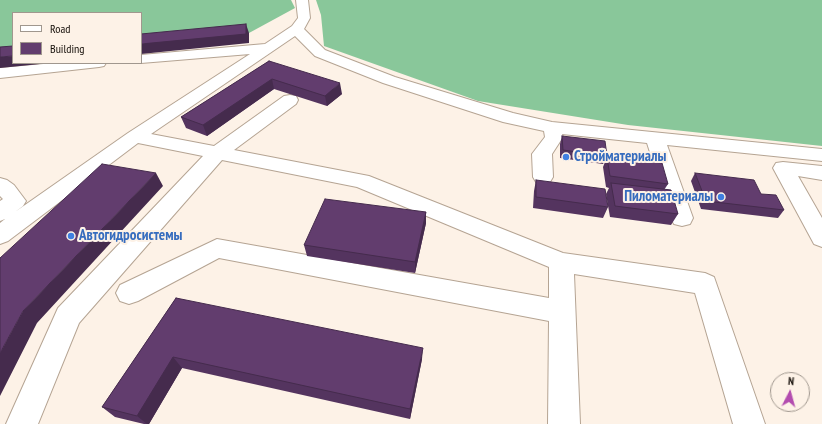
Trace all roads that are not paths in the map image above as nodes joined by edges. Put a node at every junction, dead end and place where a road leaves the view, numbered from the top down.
1 (302, 0) edge
2 (296, 28) junction
3 (267, 48) junction
4 (142, 59) edge
5 (89, 64) edge
6 (0, 72) edge
7 (290, 100) edge
8 (552, 127) junction
9 (135, 137) junction
10 (655, 138) junction
11 (217, 153) junction
12 (822, 155) edge
13 (822, 173) edge
14 (543, 177) dead end
15 (0, 185) edge
16 (0, 213) edge
17 (682, 218) dead end
18 (0, 235) edge
19 (822, 238) edge
20 (561, 262) junction
21 (129, 293) dead end
22 (562, 312) junction
23 (22, 424) edge
24 (564, 424) edge
25 (749, 424) edge

1 - 2 street
2 - 3 street
2 - 8 street
3 - 4 street
3 - 9 street
5 - 6 street
7 - 11 street
8 - 10 street
8 - 14 street
9 - 11 street
9 - 18 street
10 - 12 street
10 - 17 street
11 - 20 street
11 - 23 street
13 - 19 street
15 - 16 street
20 - 22 street
20 - 25 street
21 - 22 street
22 - 24 street

